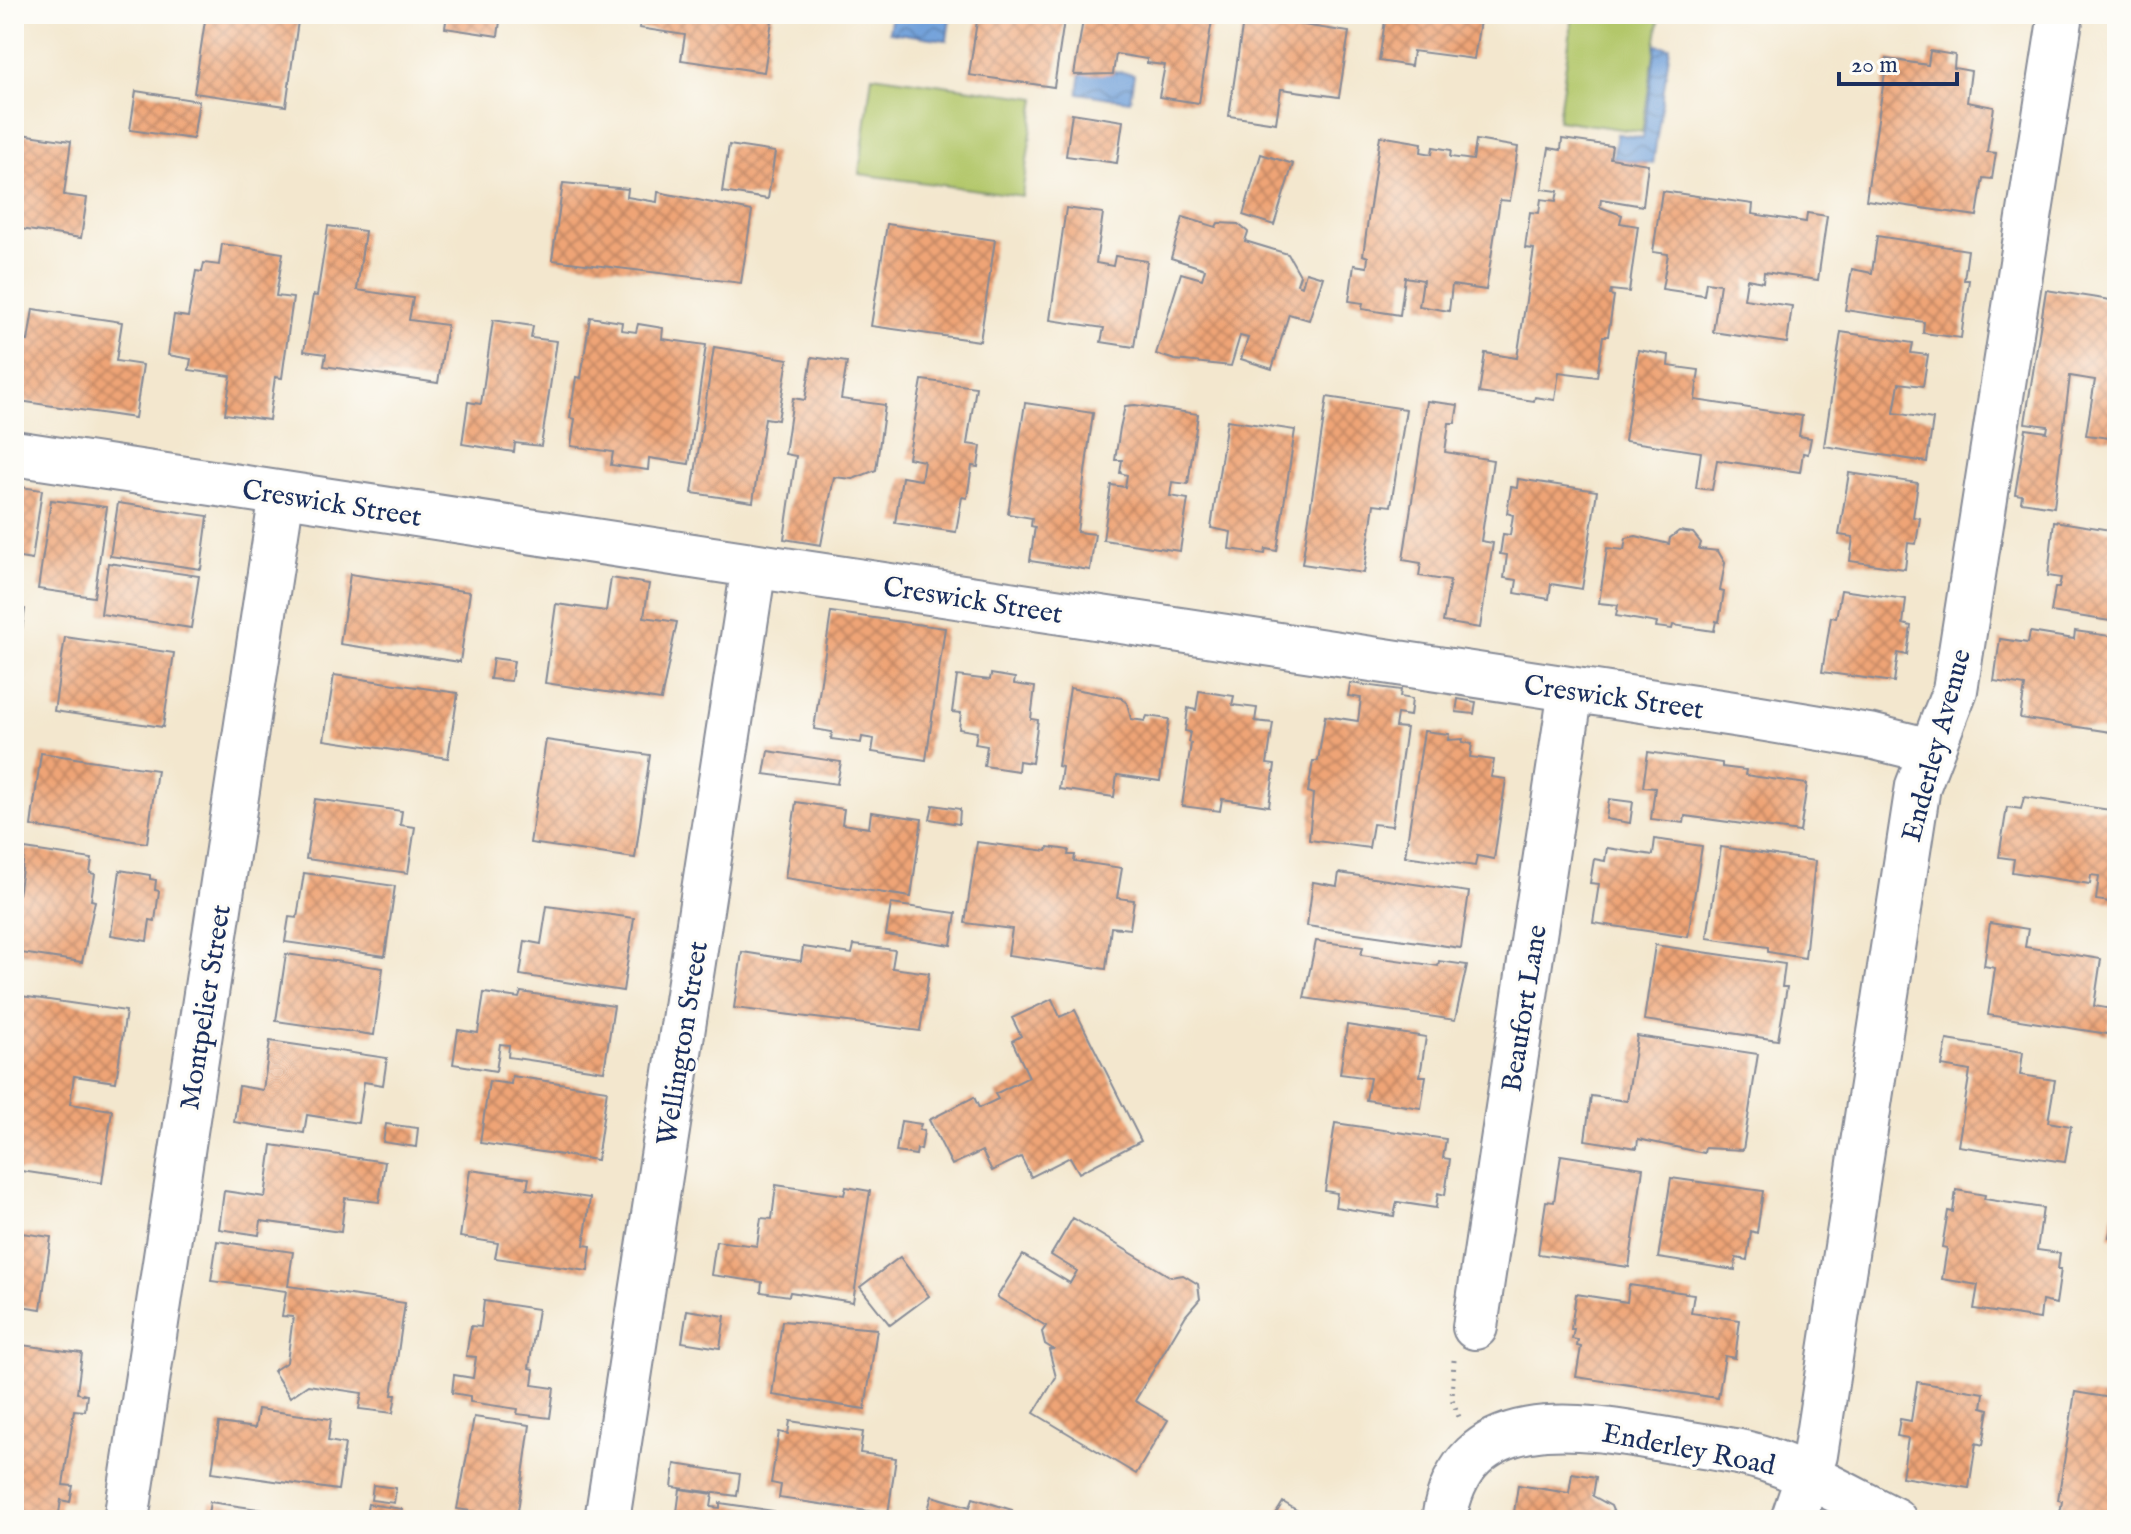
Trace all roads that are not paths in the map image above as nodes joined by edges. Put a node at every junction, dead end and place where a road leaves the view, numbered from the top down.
1 (2061, 14) edge
2 (14, 453) edge
3 (282, 494) junction
4 (754, 566) junction
5 (1571, 690) junction
6 (1931, 751) junction
7 (1465, 1342) road end
8 (1807, 1475) junction
9 (126, 1520) edge
10 (607, 1520) edge
11 (1444, 1520) edge
12 (1793, 1520) edge
13 (1894, 1520) edge

1 - 6 street, Enderley Avenue
2 - 3 street, Creswick Street
3 - 4 street, Creswick Street
3 - 9 street, Montpelier Street
4 - 5 street, Creswick Street
4 - 10 street, Wellington Street
5 - 6 street, Creswick Street
5 - 7 street, Beaufort Lane
6 - 8 street, Enderley Avenue
8 - 11 street, Enderley Road
8 - 12 street, Enderley Avenue
8 - 13 street, Enderley Road

